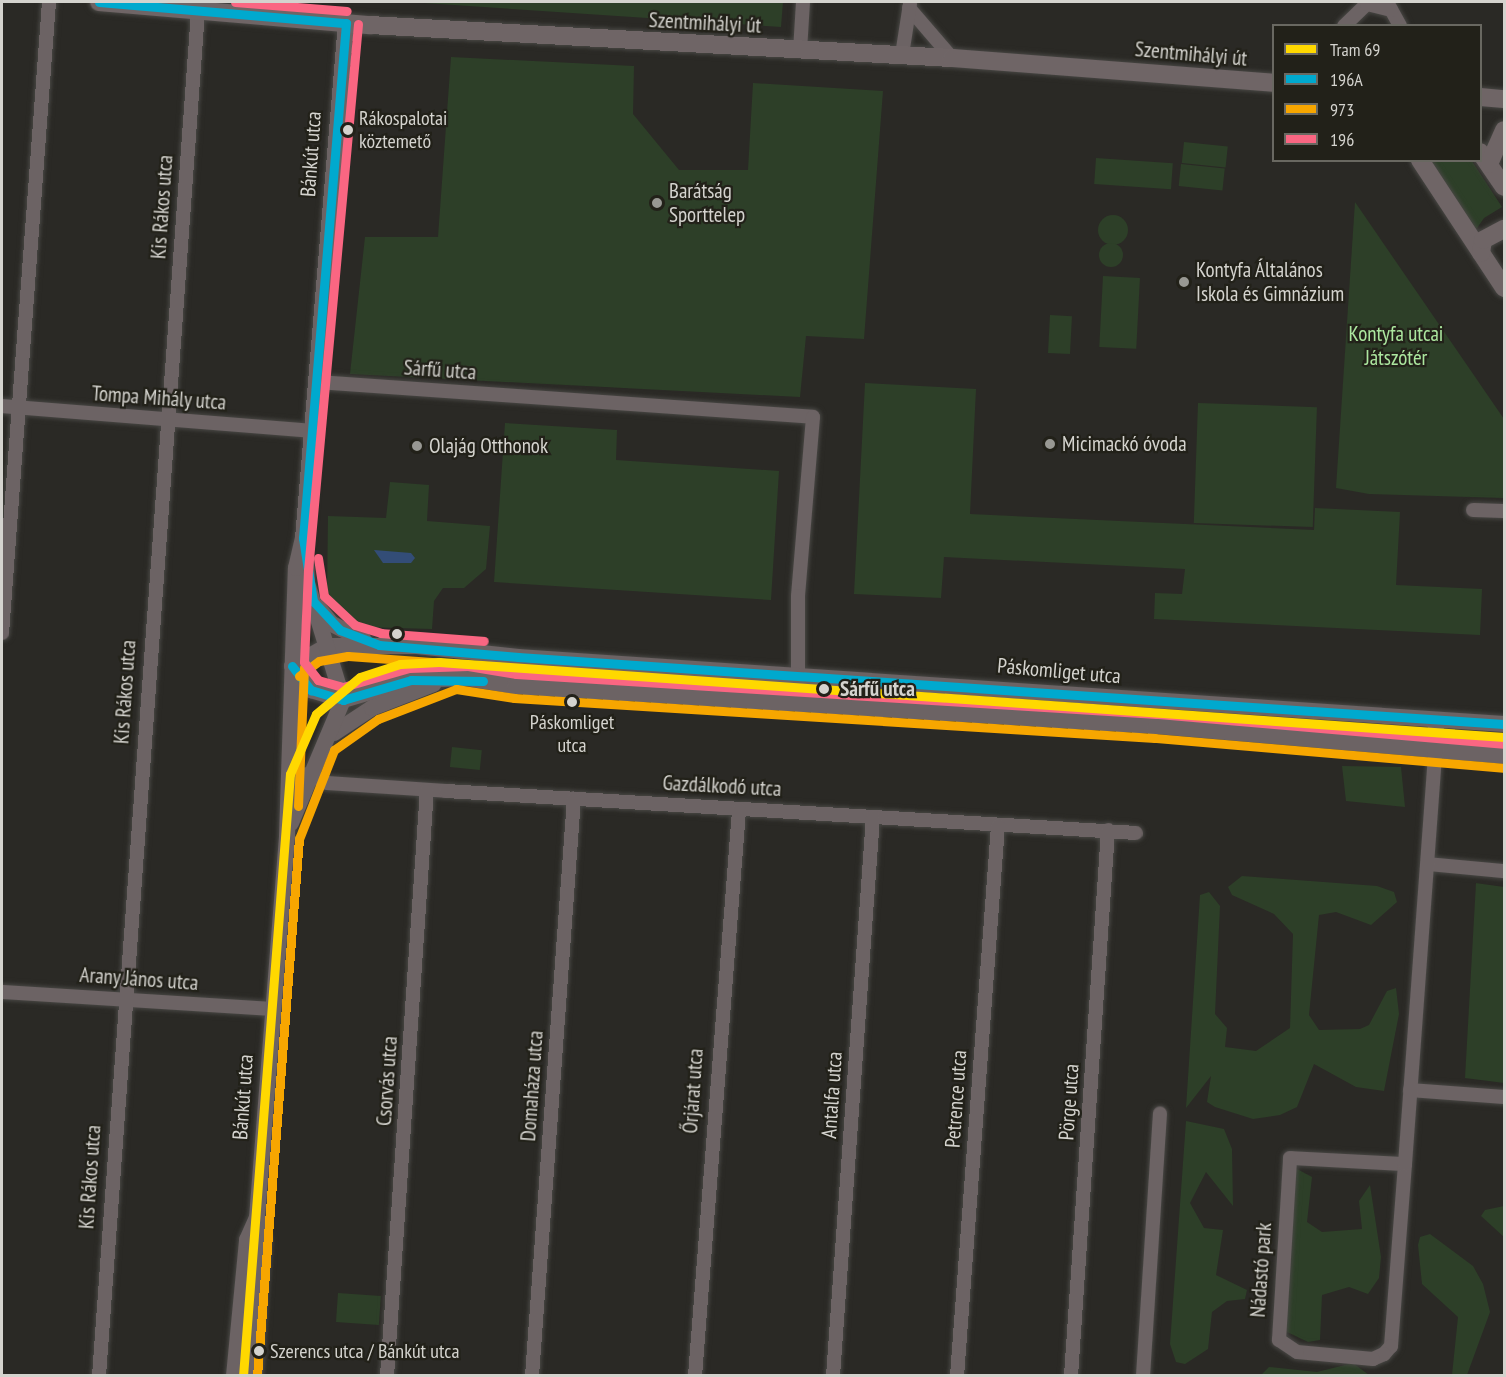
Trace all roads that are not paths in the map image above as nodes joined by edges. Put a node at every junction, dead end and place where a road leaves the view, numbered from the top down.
1 (49, 2) edge
2 (99, 2) edge
3 (803, 2) edge
4 (1350, 2) edge
5 (910, 5) edge
6 (1389, 6) edge
7 (206, 8) edge
8 (346, 23) junction
9 (1347, 23) edge
10 (1399, 24) edge
11 (800, 51) junction
12 (902, 55) junction
13 (952, 58) junction
14 (1272, 83) edge
15 (1482, 97) edge
16 (1504, 99) edge
17 (1504, 130) edge
18 (1485, 158) edge
19 (1421, 162) edge
20 (1504, 188) edge
21 (1504, 229) edge
22 (1481, 253) junction
23 (1504, 288) edge
24 (316, 382) junction
25 (2, 406) edge
26 (17, 407) junction
27 (167, 420) junction
28 (313, 431) junction
29 (1473, 510) dead end
30 (1504, 511) edge
31 (303, 538) junction
32 (313, 601) junction
33 (2, 633) edge
34 (379, 645) junction
35 (327, 646) junction
36 (292, 666) junction
37 (800, 677) junction
38 (454, 678) junction
39 (343, 700) junction
40 (798, 704) junction
41 (1436, 721) junction
42 (1504, 724) edge
43 (324, 742) junction
44 (1435, 752) junction
45 (1504, 756) edge
46 (307, 774) junction
47 (427, 790) junction
48 (574, 799) junction
49 (739, 810) junction
50 (873, 817) junction
51 (998, 826) junction
52 (1108, 830) junction
53 (1136, 833) dead end
54 (287, 836) junction
55 (1428, 864) junction
56 (1504, 871) edge
57 (2, 992) edge
58 (123, 997) junction
59 (273, 1009) junction
60 (1410, 1090) junction
61 (1504, 1097) edge
62 (1160, 1114) dead end
63 (1405, 1164) junction
64 (257, 1218) junction
65 (99, 1376) edge
66 (234, 1376) edge
67 (254, 1376) edge
68 (387, 1376) edge
69 (532, 1376) edge
70 (695, 1376) edge
71 (833, 1376) edge
72 (957, 1376) edge
73 (1071, 1376) edge
74 (1143, 1376) edge

1 - 26 street
2 - 7 main road, Szentmihályi út
3 - 11 street
4 - 9 street
5 - 12 street
5 - 13 street
6 - 9 street
6 - 10 street
7 - 8 main road, Szentmihályi út
7 - 27 street, Kis Rákos utca
8 - 11 main road, Szentmihályi út
8 - 24 street, Bánkút utca
11 - 12 main road, Szentmihályi út
12 - 13 main road, Szentmihályi út
13 - 14 main road, Szentmihályi út
15 - 16 main road
17 - 18 main road
18 - 20 main road
19 - 22 main road
21 - 22 main road
22 - 23 main road
24 - 28 street, Bánkút utca
24 - 37 street, Sárfű utca
25 - 26 street, Tompa Mihály utca
26 - 27 street, Tompa Mihály utca
26 - 33 street
27 - 28 street, Tompa Mihály utca
27 - 58 street, Kis Rákos utca
28 - 31 street, Bánkút utca
29 - 30 street
31 - 32 street, Bánkút utca
31 - 36 street, Bánkút utca
32 - 34 street
32 - 35 street, Bánkút utca
34 - 35 street, Páskomliget utca
34 - 37 street, Páskomliget utca
35 - 36 street, Páskomliget utca
35 - 39 street, Bánkút utca
36 - 39 street
36 - 54 street, Bánkút utca
37 - 40 street, Sárfű utca
37 - 41 street, Páskomliget utca
38 - 39 street
38 - 40 street
38 - 43 street
39 - 43 street, Bánkút utca
40 - 44 street
41 - 42 street, Páskomliget utca
41 - 44 street
43 - 46 street, Bánkút utca
44 - 45 street
44 - 55 street, Nádastó park
46 - 47 street, Gazdálkodó utca
46 - 54 street, Bánkút utca
47 - 48 street, Gazdálkodó utca
47 - 68 street, Csorvás utca
48 - 49 street, Gazdálkodó utca
48 - 69 street, Domaháza utca
49 - 50 street, Gazdálkodó utca
49 - 70 street, Őrjárat utca
50 - 51 street, Gazdálkodó utca
50 - 71 street, Antalfa utca
51 - 52 street, Gazdálkodó utca
51 - 72 street, Petrence utca
52 - 53 street, Gazdálkodó utca
52 - 73 street, Pörge utca
54 - 59 street, Bánkút utca
55 - 56 street
55 - 60 street, Nádastó park
57 - 58 street, Arany János utca
58 - 59 street, Arany János utca
58 - 65 street, Kis Rákos utca
59 - 64 street, Bánkút utca
60 - 61 street
60 - 63 street, Nádastó park
62 - 74 street
63 - 63 street, Nádastó park
64 - 66 street, Bánkút utca
64 - 67 street, Bánkút utca

